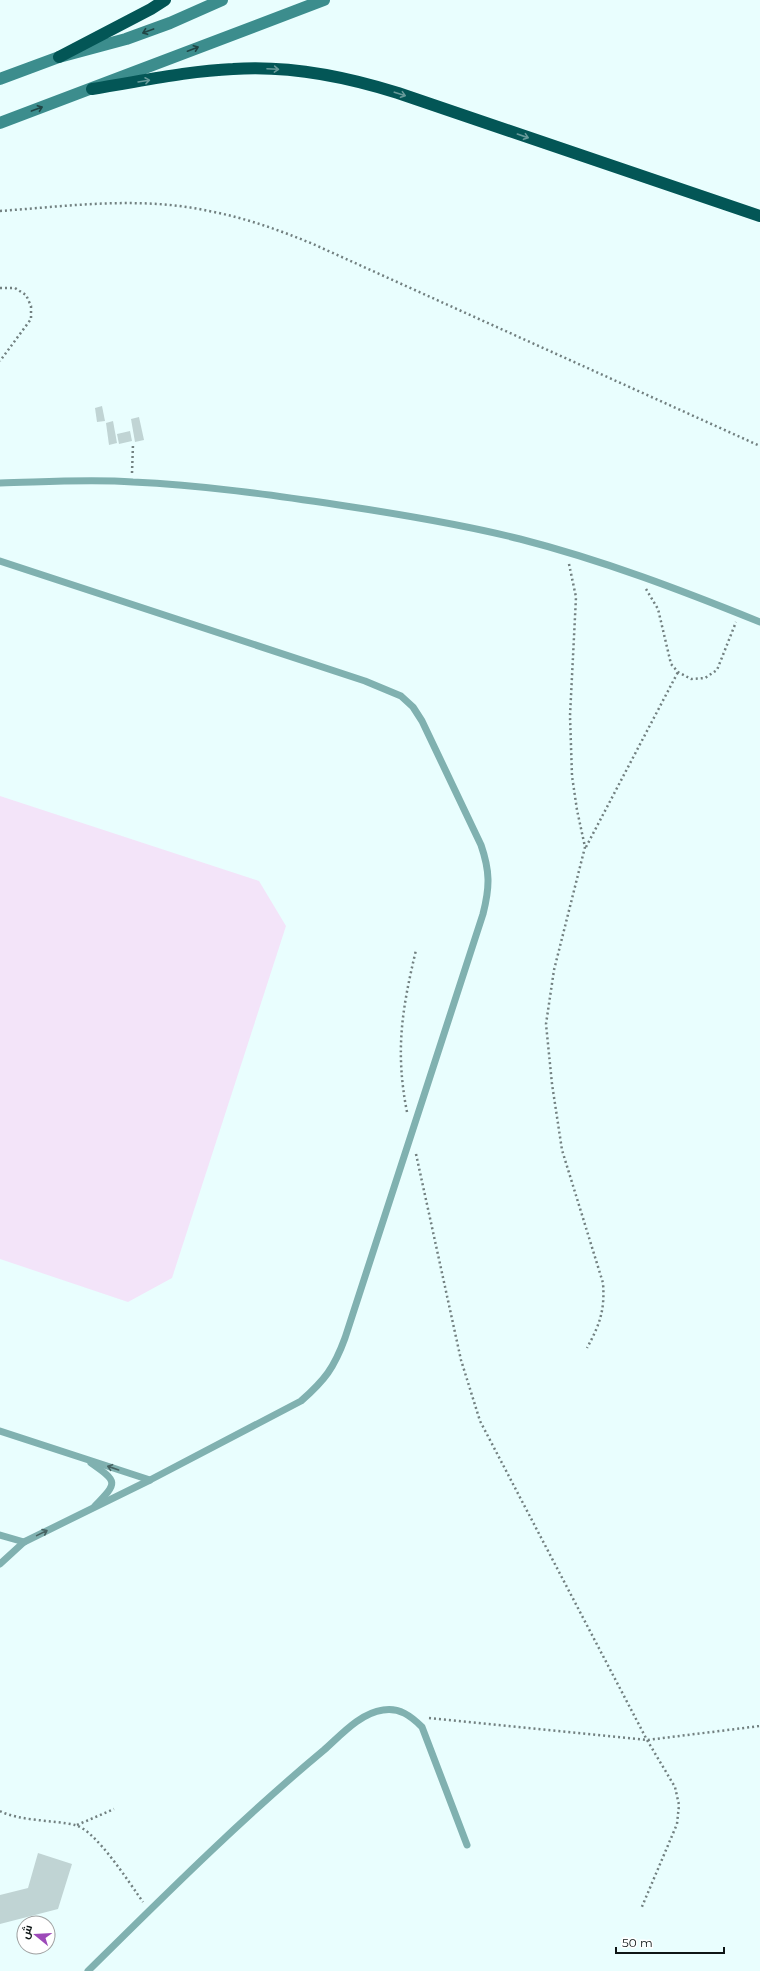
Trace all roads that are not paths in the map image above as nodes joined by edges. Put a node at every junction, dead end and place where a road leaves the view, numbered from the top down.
1 (165, 0) edge
2 (222, 0) edge
3 (324, 0) edge
4 (60, 57) junction
5 (0, 79) edge
6 (92, 89) junction
7 (0, 123) edge
8 (760, 216) edge
9 (0, 483) edge
10 (0, 561) edge
11 (760, 622) edge
12 (0, 1431) edge
13 (84, 1458) junction
14 (150, 1480) junction
15 (91, 1510) junction
16 (0, 1536) edge
17 (24, 1542) junction
18 (0, 1564) edge
19 (467, 1845) dead end
20 (88, 1971) edge

1 - 4 highway
2 -> 4 main road
6 -> 3 main road
4 - 5 main road
7 -> 6 main road
6 -> 8 highway
9 - 11 lane
10 - 14 lane
12 - 13 lane
14 -> 13 lane
13 - 15 lane
14 - 15 lane
17 -> 15 lane
16 - 17 lane
17 - 18 lane
19 - 20 lane

